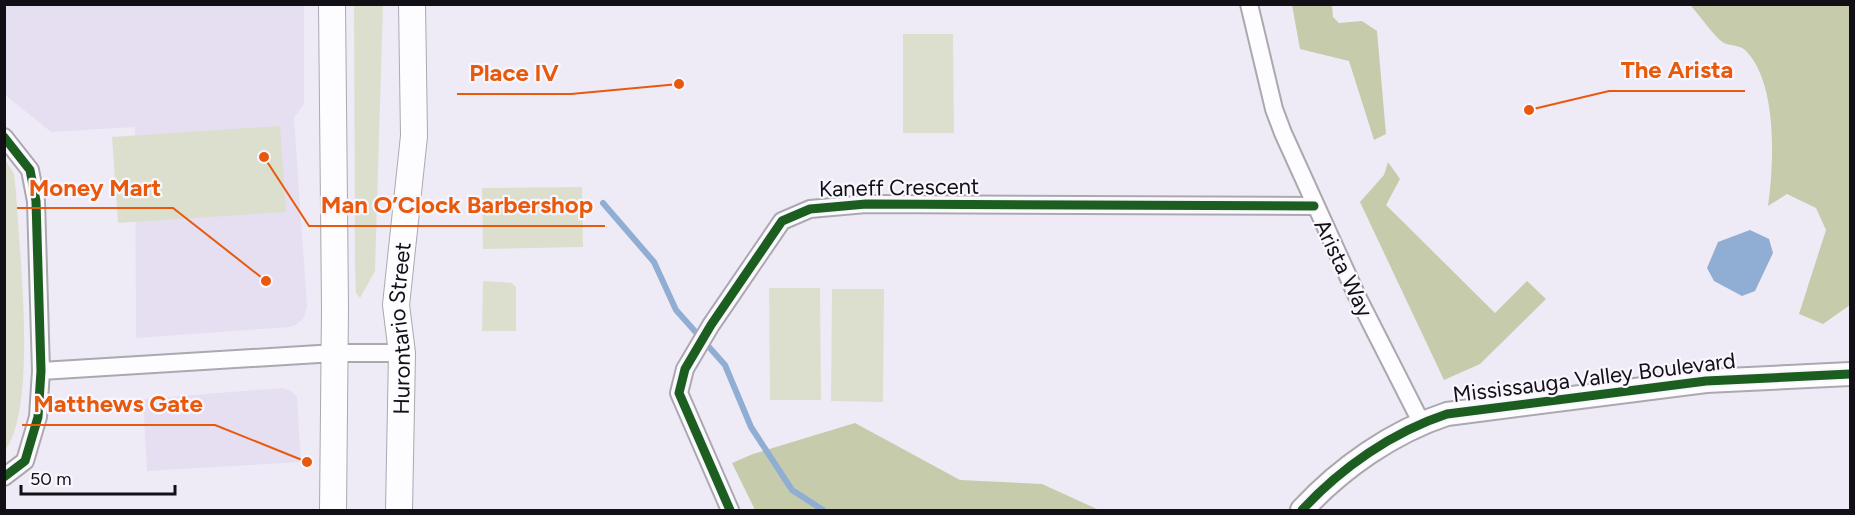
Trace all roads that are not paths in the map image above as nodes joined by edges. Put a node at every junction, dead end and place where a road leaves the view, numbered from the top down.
1 (332, 4) edge
2 (1249, 4) edge
3 (414, 6) edge
4 (4, 137) edge
5 (1314, 206) junction
6 (335, 353) junction
7 (402, 353) junction
8 (41, 371) junction
9 (1851, 374) edge
10 (1420, 422) junction
11 (4, 477) edge
12 (333, 510) edge
13 (399, 510) edge
14 (730, 510) edge
15 (1302, 510) edge

1 - 6 main road
2 - 5 street, Arista Way
3 - 7 main road, Hurontario Street
4 - 8 street
5 - 10 street, Arista Way
5 - 14 street, Kaneff Crescent
6 - 7 street
6 - 8 street
6 - 12 main road
7 - 13 main road, Hurontario Street
8 - 11 street
9 - 10 street, Mississauga Valley Boulevard
10 - 15 street, Mississauga Valley Boulevard

